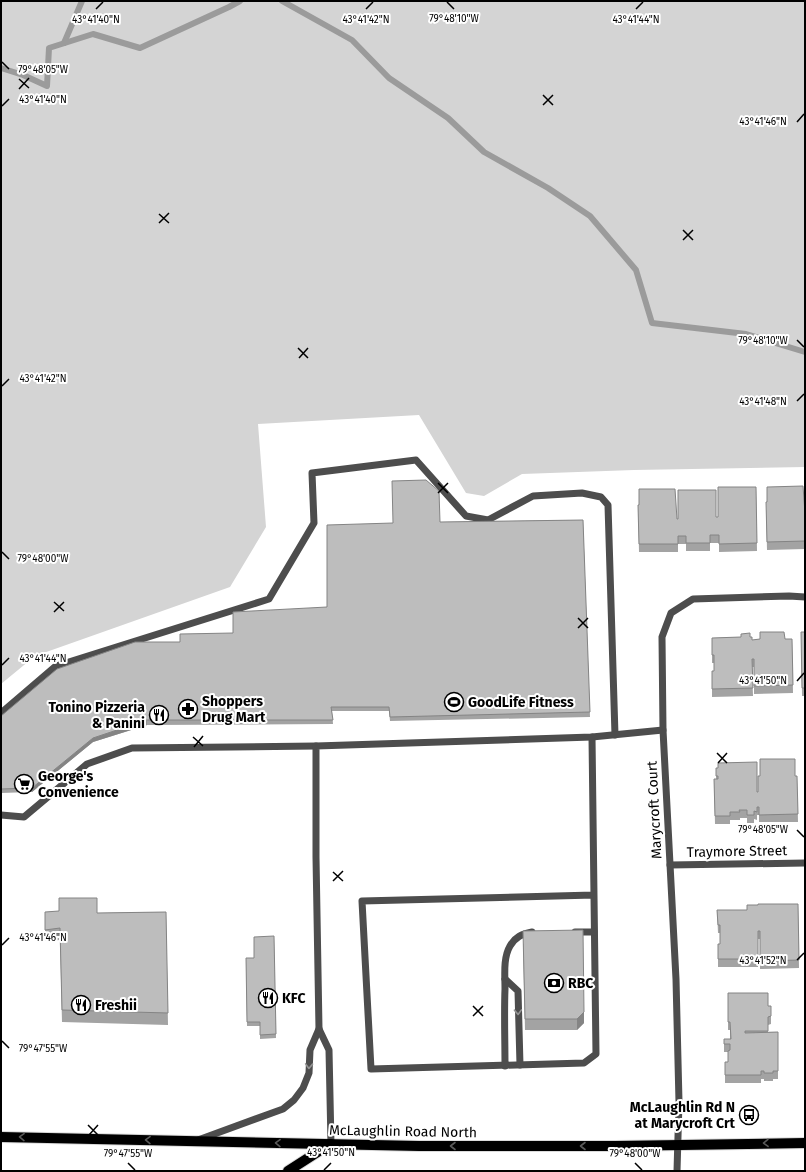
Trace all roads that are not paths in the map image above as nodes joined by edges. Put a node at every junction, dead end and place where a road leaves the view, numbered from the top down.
1 (805, 597) edge
2 (1, 713) edge
3 (663, 730) junction
4 (615, 735) junction
5 (592, 737) junction
6 (316, 746) junction
7 (1, 816) edge
8 (805, 863) edge
9 (670, 865) junction
10 (594, 895) junction
11 (540, 932) edge
12 (571, 932) edge
13 (594, 932) junction
14 (505, 979) junction
15 (319, 1029) junction
16 (520, 1065) junction
17 (505, 1066) junction
18 (1, 1137) edge
19 (194, 1141) junction
20 (805, 1143) edge
21 (330, 1144) junction
22 (678, 1145) junction
23 (288, 1171) edge
24 (677, 1171) edge

1 - 3 street, Marycroft Court
2 - 4 street
3 - 4 street
3 - 9 street, Marycroft Court
4 - 5 street
5 - 6 street
5 - 10 street
6 - 7 street
6 - 15 street
8 - 9 street, Traymore Street
9 - 22 street, Marycroft Court
10 - 13 street
10 - 17 street
11 - 14 street
12 - 13 street
13 - 16 street
14 -> 16 street
14 - 17 street
15 -> 19 street
15 - 21 street
16 - 17 street
19 -> 18 main road, McLaughlin Road North
21 -> 19 main road, McLaughlin Road North
20 -> 22 main road, McLaughlin Road North
22 -> 21 main road, McLaughlin Road North
21 - 23 main road
22 - 24 street, Marycroft Court

